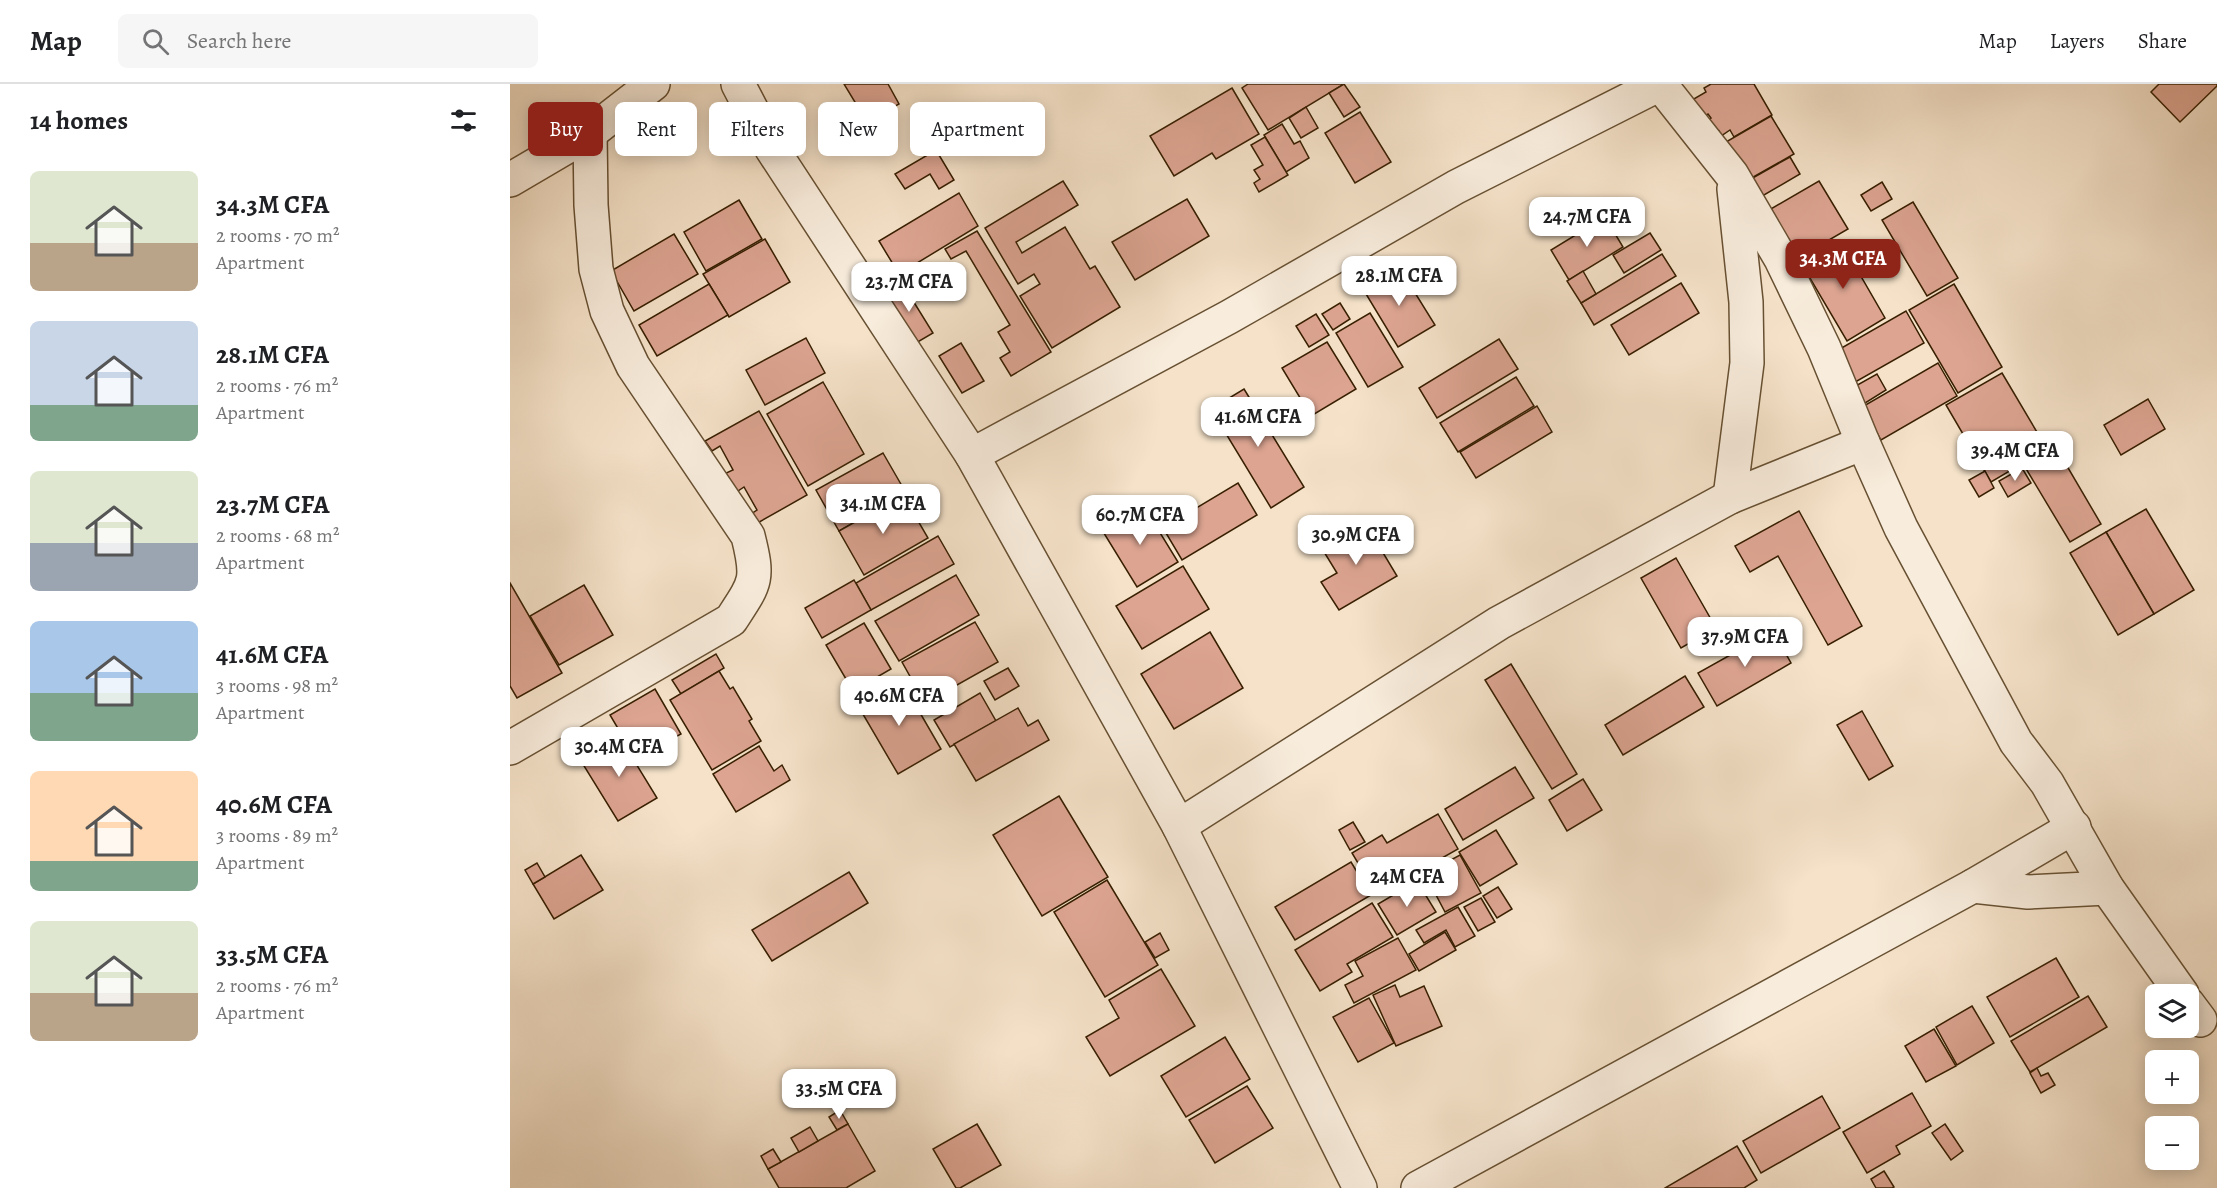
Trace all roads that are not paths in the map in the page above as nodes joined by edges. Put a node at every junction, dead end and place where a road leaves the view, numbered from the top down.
1 (652, 84) edge
2 (738, 84) edge
3 (1660, 84) edge
4 (603, 123) edge
5 (551, 156) edge
6 (590, 156) edge
7 (1732, 175) junction
8 (510, 180) edge
9 (1863, 443) junction
10 (972, 455) junction
11 (1730, 497) junction
12 (510, 748) edge
13 (1179, 826) junction
14 (2074, 827) junction
15 (1973, 886) junction
16 (2107, 888) junction
17 (2175, 984) edge
18 (1360, 1188) edge
19 (1418, 1188) edge

1 - 4 street
2 - 10 street
3 - 7 street
3 - 10 street
5 - 8 street
6 - 12 street
7 - 9 street
7 - 11 street
9 - 11 street
9 - 14 street
10 - 13 street
11 - 13 street
13 - 18 street
14 - 15 street
14 - 16 street
15 - 16 street
15 - 19 street
16 - 17 street

